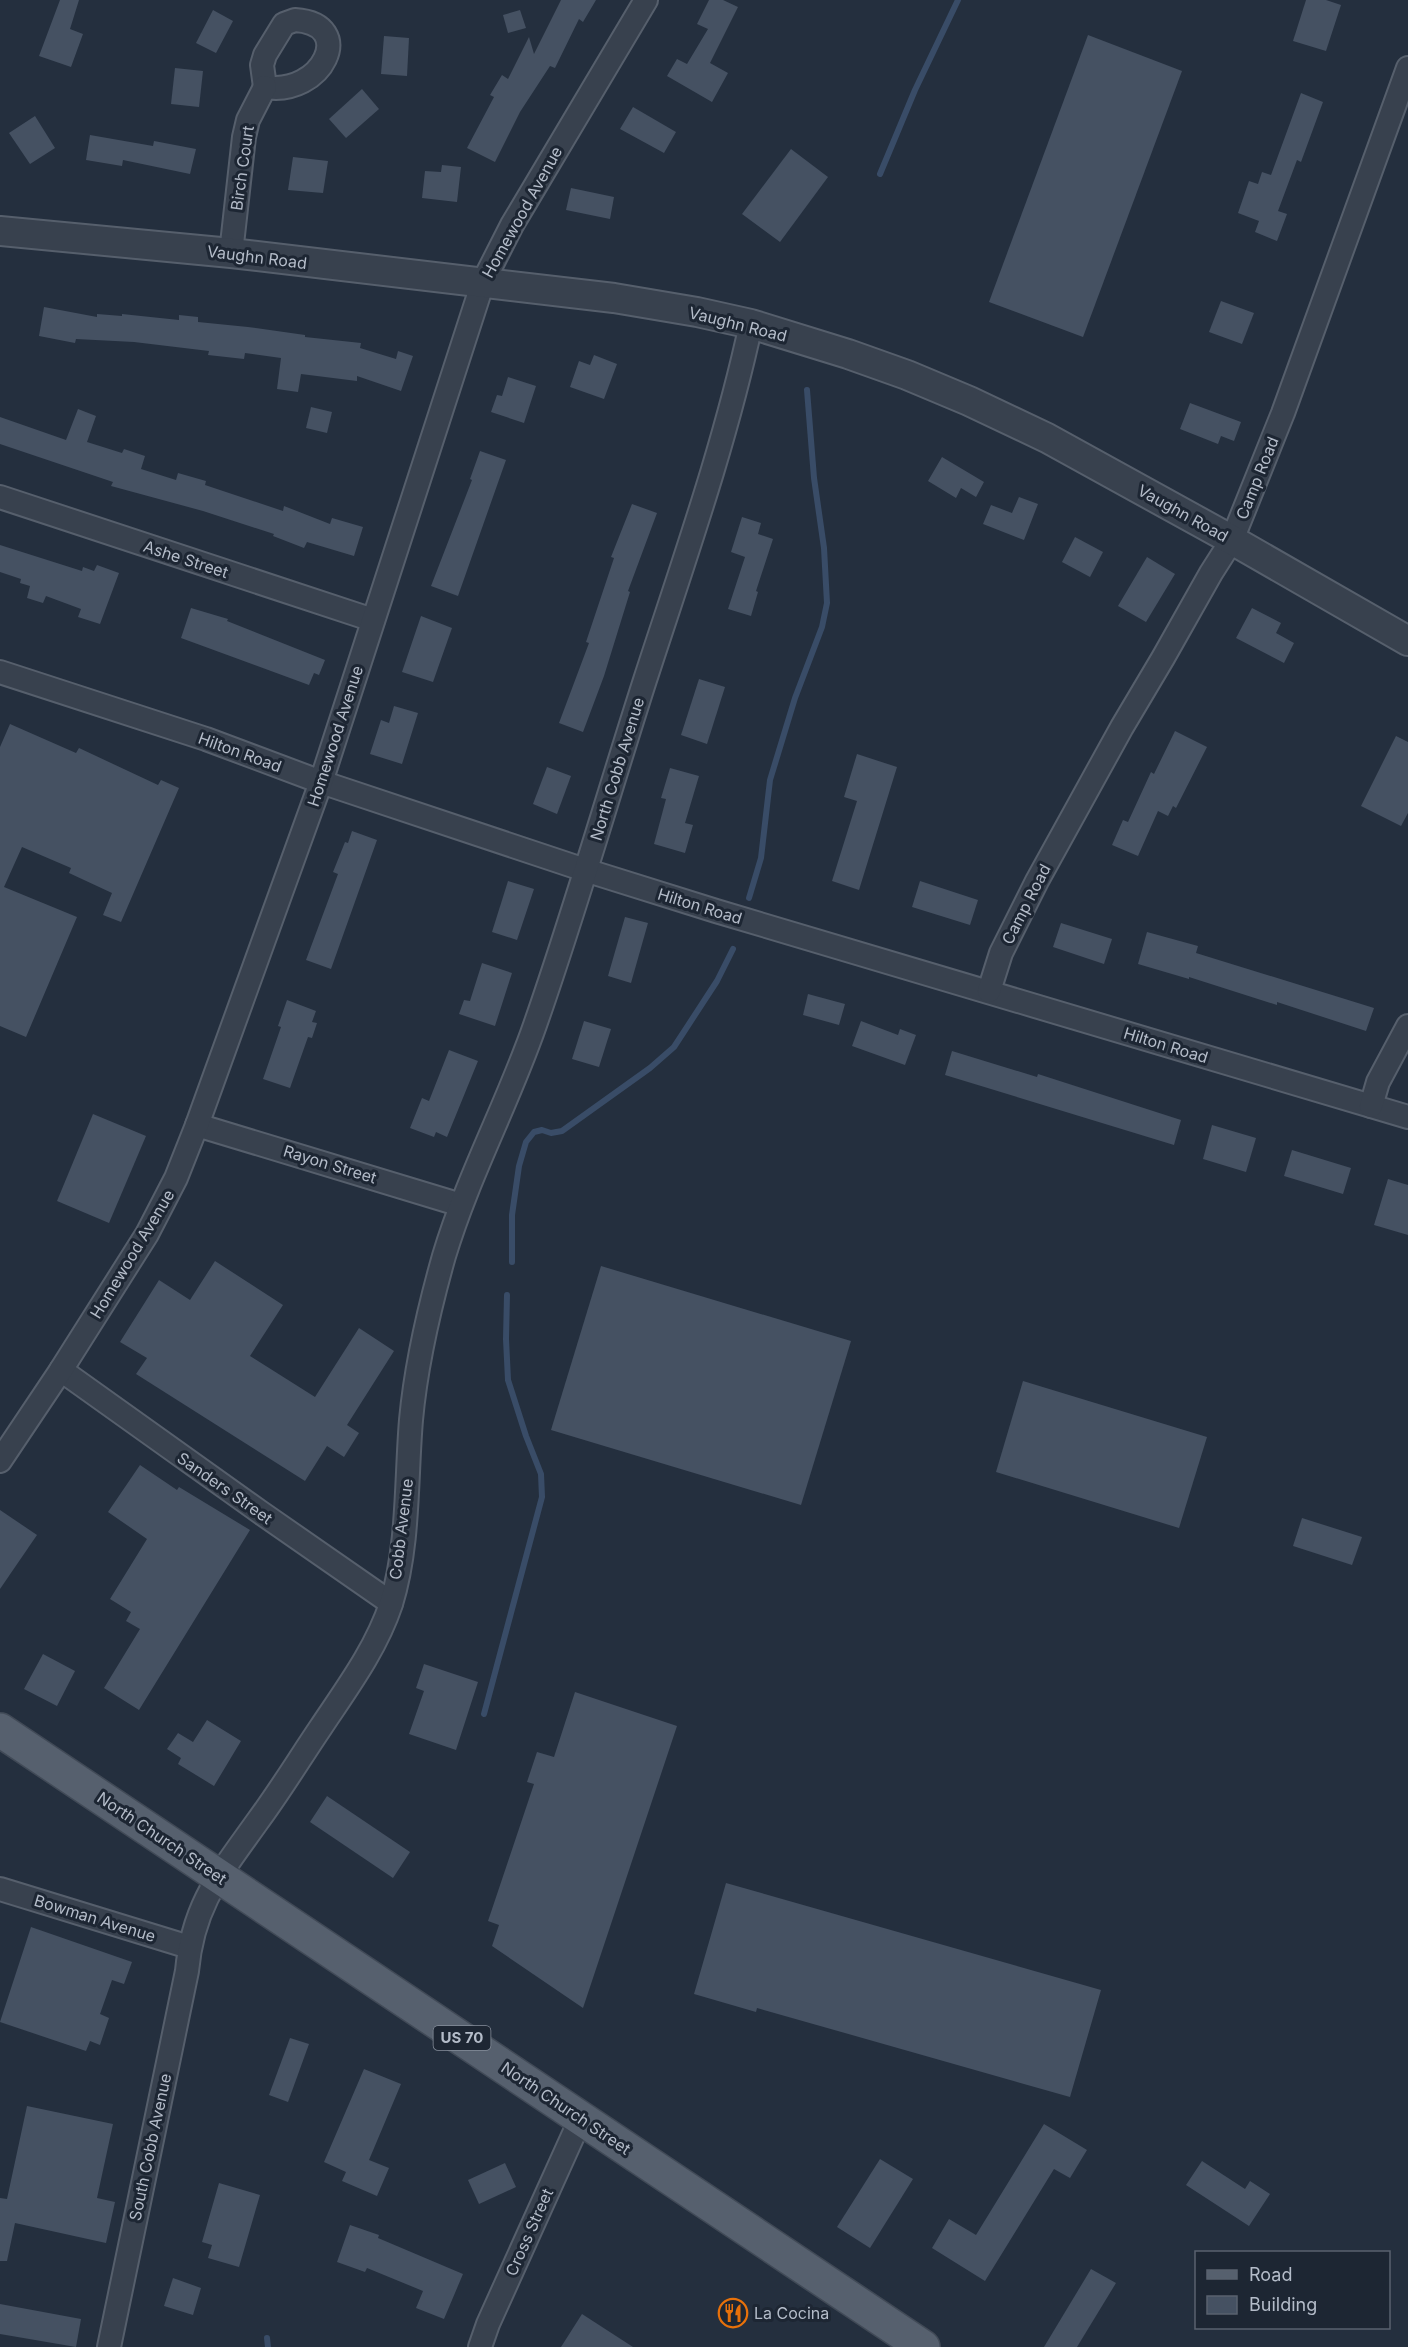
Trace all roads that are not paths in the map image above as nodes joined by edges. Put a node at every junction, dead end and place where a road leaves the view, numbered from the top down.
1 (646, 0) edge
2 (1408, 68) edge
3 (265, 87) dead end
4 (0, 231) edge
5 (231, 253) junction
6 (483, 282) junction
7 (751, 324) junction
8 (0, 497) edge
9 (1232, 540) junction
10 (373, 620) junction
11 (1408, 640) edge
12 (0, 672) edge
13 (321, 782) junction
14 (585, 870) junction
15 (989, 991) junction
16 (1408, 1026) edge
17 (1371, 1106) junction
18 (1408, 1117) edge
19 (198, 1125) junction
20 (461, 1205) junction
21 (61, 1370) junction
22 (0, 1461) edge
23 (391, 1603) junction
24 (0, 1730) edge
25 (219, 1875) junction
26 (2, 1896) edge
27 (189, 1947) junction
28 (582, 2118) junction
29 (109, 2347) edge
30 (480, 2347) edge
31 (923, 2347) edge

1 - 6 street, Homewood Avenue
2 - 9 street, Camp Road
3 - 5 street, Birch Court
4 - 5 street, Vaughn Road
5 - 6 street, Vaughn Road
6 - 7 street, Vaughn Road
6 - 10 street, Homewood Avenue
7 - 9 street, Vaughn Road
7 - 14 street, North Cobb Avenue
8 - 10 street, Ashe Street
9 - 11 street, Vaughn Road
9 - 15 street, Camp Road
10 - 13 street, Homewood Avenue
12 - 13 street, Hilton Road
13 - 14 street, Hilton Road
13 - 19 street, Homewood Avenue
14 - 15 street, Hilton Road
14 - 20 street, North Cobb Avenue
15 - 17 street, Hilton Road
16 - 17 street
17 - 18 street, Hilton Road
19 - 20 street, Rayon Street
19 - 21 street, Homewood Avenue
20 - 23 street, Cobb Avenue
21 - 22 street, Homewood Avenue
21 - 23 street, Sanders Street
23 - 25 street, Cobb Avenue
24 - 25 main road, North Church Street / US 70
25 - 27 street, Cobb Avenue
25 - 28 main road, North Church Street / US 70
26 - 27 street, Bowman Avenue
27 - 29 street, South Cobb Avenue
28 - 30 street, Cross Street
28 - 31 main road, North Church Street / US 70

